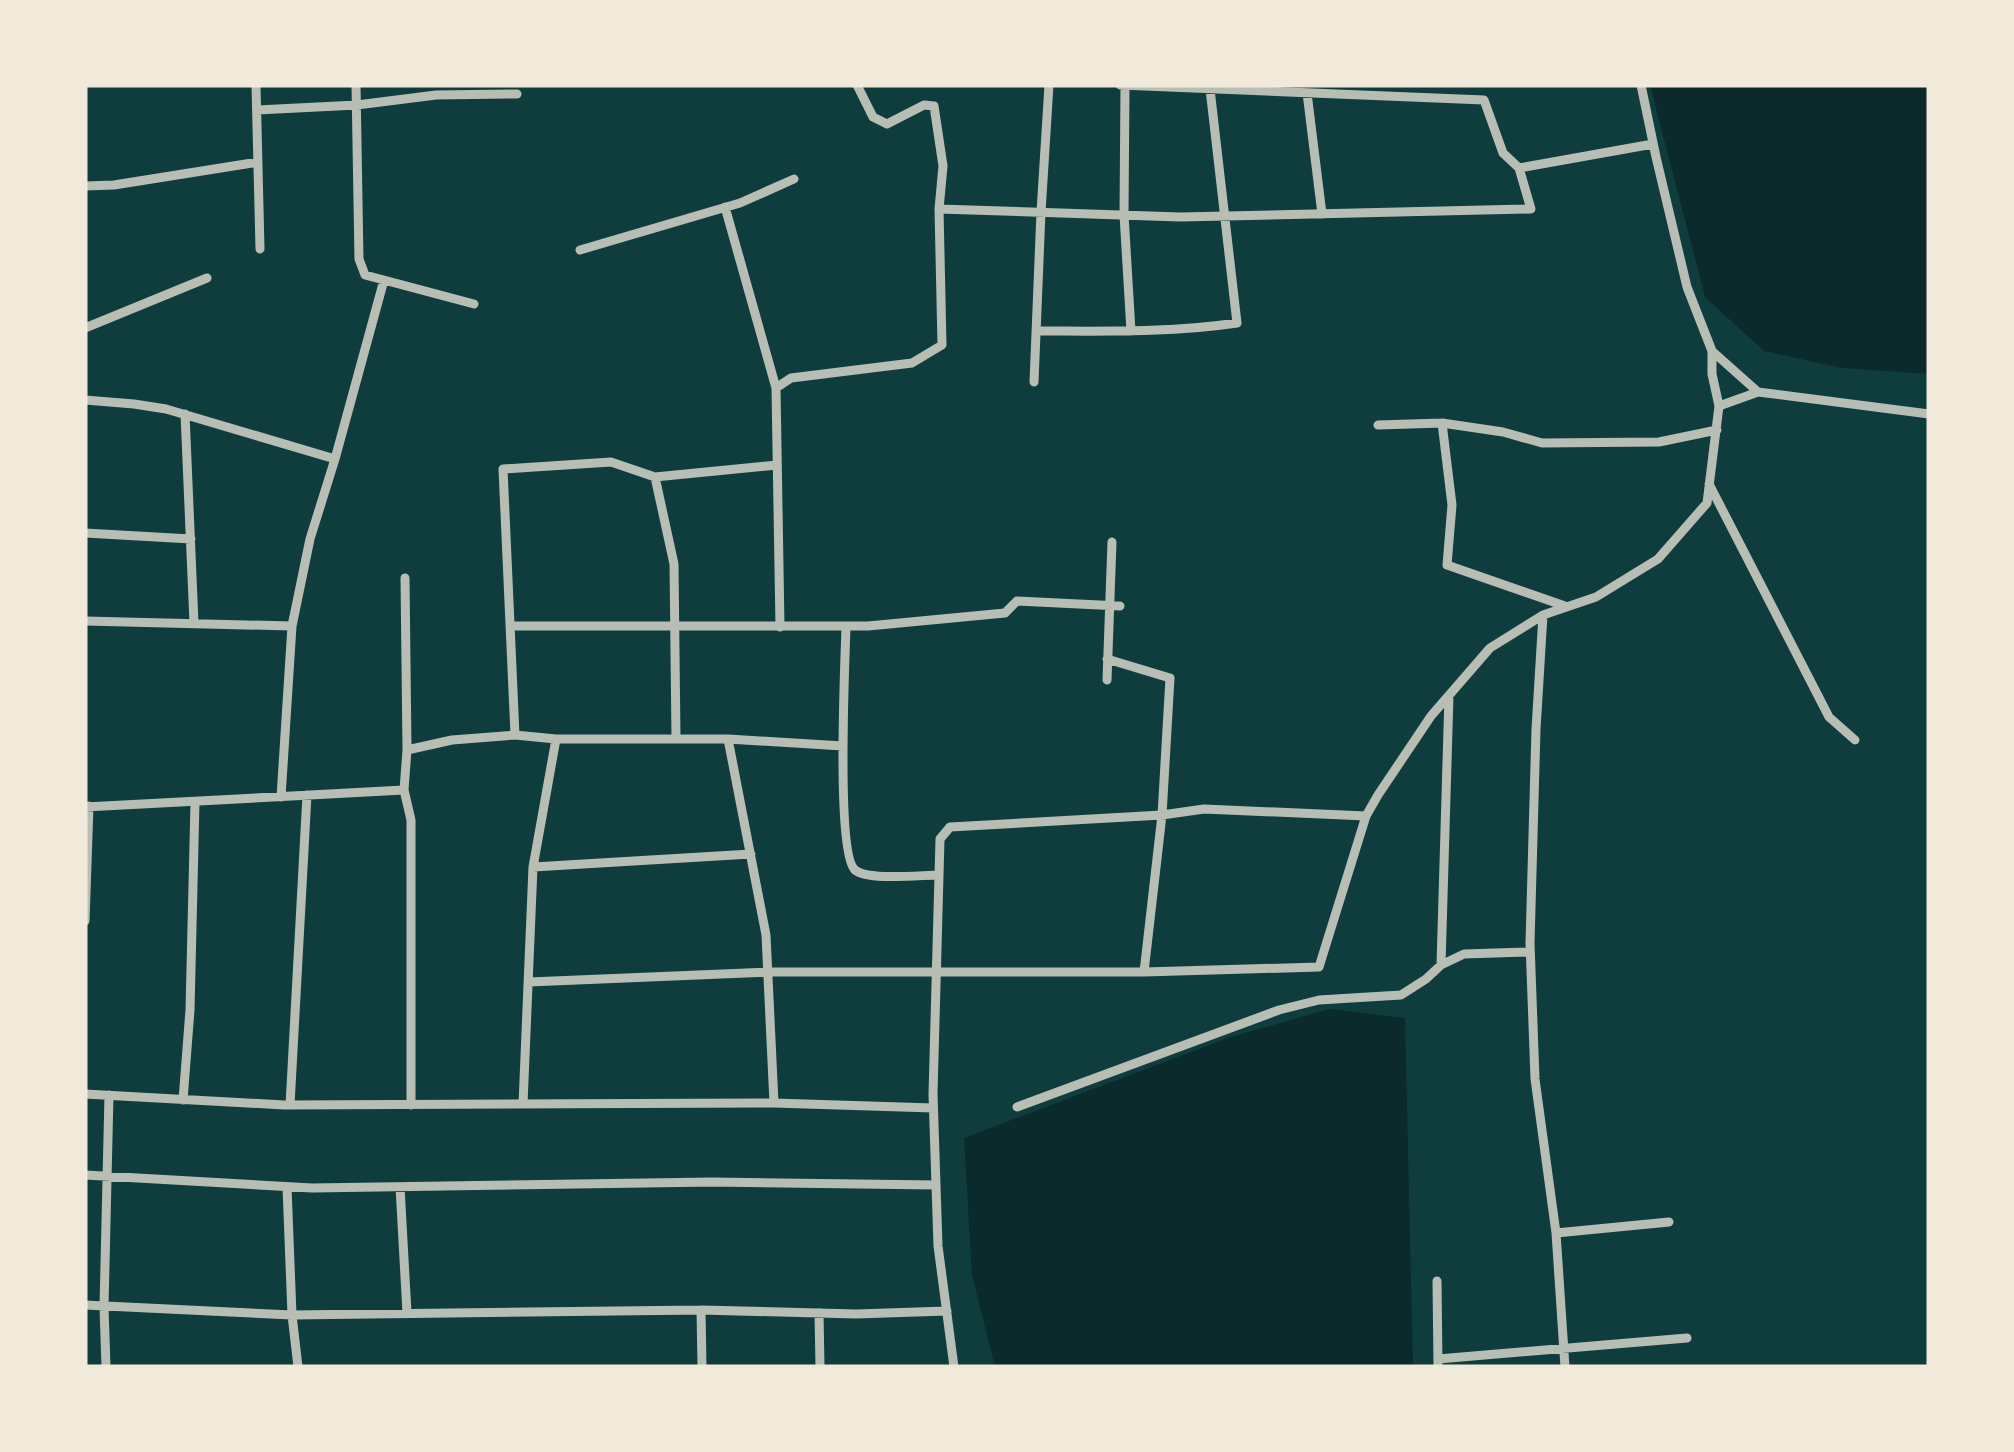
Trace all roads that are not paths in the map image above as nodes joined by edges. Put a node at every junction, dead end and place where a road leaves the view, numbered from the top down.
1 (256, 85) edge
2 (356, 85) edge
3 (857, 85) edge
4 (1049, 85) edge
5 (1122, 85) edge
6 (1641, 85) edge
7 (1210, 89) junction
8 (437, 90) edge
9 (1308, 93) junction
10 (517, 94) dead end
11 (357, 105) junction
12 (256, 110) junction
13 (1653, 144) junction
14 (258, 162) junction
15 (1520, 168) junction
16 (794, 179) dead end
17 (85, 186) edge
18 (724, 207) junction
19 (939, 209) junction
20 (1041, 212) junction
21 (1322, 214) junction
22 (1124, 215) junction
23 (1225, 216) junction
24 (260, 249) dead end
25 (580, 250) dead end
26 (207, 278) dead end
27 (384, 280) junction
28 (474, 304) dead end
29 (85, 328) edge
30 (1036, 331) junction
31 (1131, 331) junction
32 (1712, 351) junction
33 (1034, 382) dead end
34 (776, 388) junction
35 (1758, 392) junction
36 (85, 400) edge
37 (1719, 406) junction
38 (185, 414) junction
39 (1929, 414) edge
40 (1442, 423) junction
41 (1378, 426) dead end
42 (1717, 430) junction
43 (335, 458) junction
44 (777, 465) junction
45 (655, 477) junction
46 (1710, 484) junction
47 (85, 533) edge
48 (190, 539) junction
49 (1112, 542) dead end
50 (405, 578) dead end
51 (1114, 606) junction
52 (1567, 606) junction
53 (1544, 614) junction
54 (85, 620) edge
55 (194, 623) junction
56 (292, 626) junction
57 (511, 626) junction
58 (780, 627) junction
59 (846, 627) junction
60 (674, 628) junction
61 (1107, 659) junction
62 (1107, 680) dead end
63 (1450, 695) junction
64 (515, 735) junction
65 (556, 739) junction
66 (676, 739) junction
67 (728, 739) junction
68 (1855, 740) dead end
69 (842, 746) junction
70 (407, 750) junction
71 (404, 790) junction
72 (307, 795) junction
73 (281, 797) junction
74 (195, 802) junction
75 (87, 806) edge
76 (1162, 816) junction
77 (1366, 816) junction
78 (752, 854) junction
79 (533, 867) junction
80 (939, 875) junction
81 (85, 921) edge
82 (1530, 952) junction
83 (1441, 965) junction
84 (768, 972) junction
85 (936, 972) junction
86 (1144, 972) junction
87 (529, 982) junction
88 (85, 1094) edge
89 (109, 1095) junction
90 (183, 1100) junction
91 (774, 1103) junction
92 (411, 1104) junction
93 (523, 1104) junction
94 (290, 1105) junction
95 (1017, 1107) dead end
96 (934, 1108) junction
97 (85, 1175) edge
98 (107, 1176) junction
99 (936, 1185) junction
100 (287, 1186) junction
101 (400, 1187) junction
102 (1669, 1222) dead end
103 (1556, 1233) junction
104 (1437, 1281) dead end
105 (85, 1305) edge
106 (104, 1306) junction
107 (702, 1310) junction
108 (947, 1311) junction
109 (407, 1313) junction
110 (819, 1313) junction
111 (292, 1314) junction
112 (1687, 1338) dead end
113 (1564, 1347) junction
114 (1438, 1363) edge
115 (106, 1367) edge
116 (298, 1367) edge
117 (702, 1367) edge
118 (820, 1367) edge
119 (954, 1367) edge
120 (1565, 1367) edge

1 - 12 street
2 - 11 street
3 - 19 street
4 - 20 street
5 - 7 street
5 - 22 street
6 - 13 street
7 - 9 street
7 - 23 street
8 - 10 street
8 - 11 street
9 - 15 street
9 - 21 street
11 - 12 street
11 - 27 street
12 - 14 street
13 - 15 street
13 - 32 street
14 - 17 street
14 - 24 street
15 - 21 street
16 - 18 street
18 - 25 street
18 - 34 street
19 - 20 street
19 - 34 street
20 - 22 street
20 - 30 street
21 - 23 street
22 - 23 street
22 - 31 street
23 - 31 street
26 - 29 street
27 - 28 street
27 - 43 street
30 - 31 street
30 - 33 street
32 - 35 street
32 - 37 street
34 - 44 street
35 - 37 street
35 - 39 street
36 - 38 street
37 - 42 street
38 - 43 street
38 - 48 street
40 - 41 street
40 - 42 street
40 - 52 street
42 - 46 street
43 - 56 street
44 - 45 street
44 - 58 street
45 - 57 street
45 - 60 street
46 - 52 street
46 - 68 street
47 - 48 street
48 - 55 street
49 - 51 street
50 - 70 street
51 - 59 street
51 - 61 street
52 - 53 street
53 - 63 street
53 - 82 street
54 - 55 street
55 - 56 street
56 - 73 street
57 - 60 street
57 - 64 street
58 - 59 street
58 - 60 street
59 - 69 street
60 - 66 street
61 - 62 street
61 - 76 street
63 - 77 street
63 - 83 street
64 - 65 street
64 - 70 street
65 - 66 street
65 - 79 street
66 - 67 street
67 - 69 street
67 - 78 street
69 - 80 street
70 - 71 street
71 - 72 street
71 - 92 street
72 - 73 street
72 - 94 street
73 - 74 street
74 - 75 street
74 - 90 street
75 - 81 street
76 - 77 street
76 - 80 street
76 - 86 street
77 - 86 street
78 - 79 street
78 - 84 street
79 - 87 street
80 - 85 street
82 - 83 street
82 - 103 street
83 - 95 street
84 - 85 street
84 - 87 street
84 - 91 street
85 - 86 street
85 - 96 street
87 - 93 street
88 - 89 street
89 - 90 street
89 - 98 street
90 - 94 street
91 - 93 street
91 - 96 street
92 - 93 street
92 - 94 street
96 - 99 street
97 - 98 street
98 - 100 street
98 - 106 street
99 - 101 street
99 - 108 street
100 - 101 street
100 - 111 street
101 - 109 street
102 - 103 street
103 - 113 street
104 - 114 street
105 - 106 street
106 - 111 street
106 - 115 street
107 - 109 street
107 - 110 street
107 - 117 street
108 - 110 street
108 - 119 street
109 - 111 street
110 - 118 street
111 - 116 street
112 - 113 street
113 - 114 street
113 - 120 street

